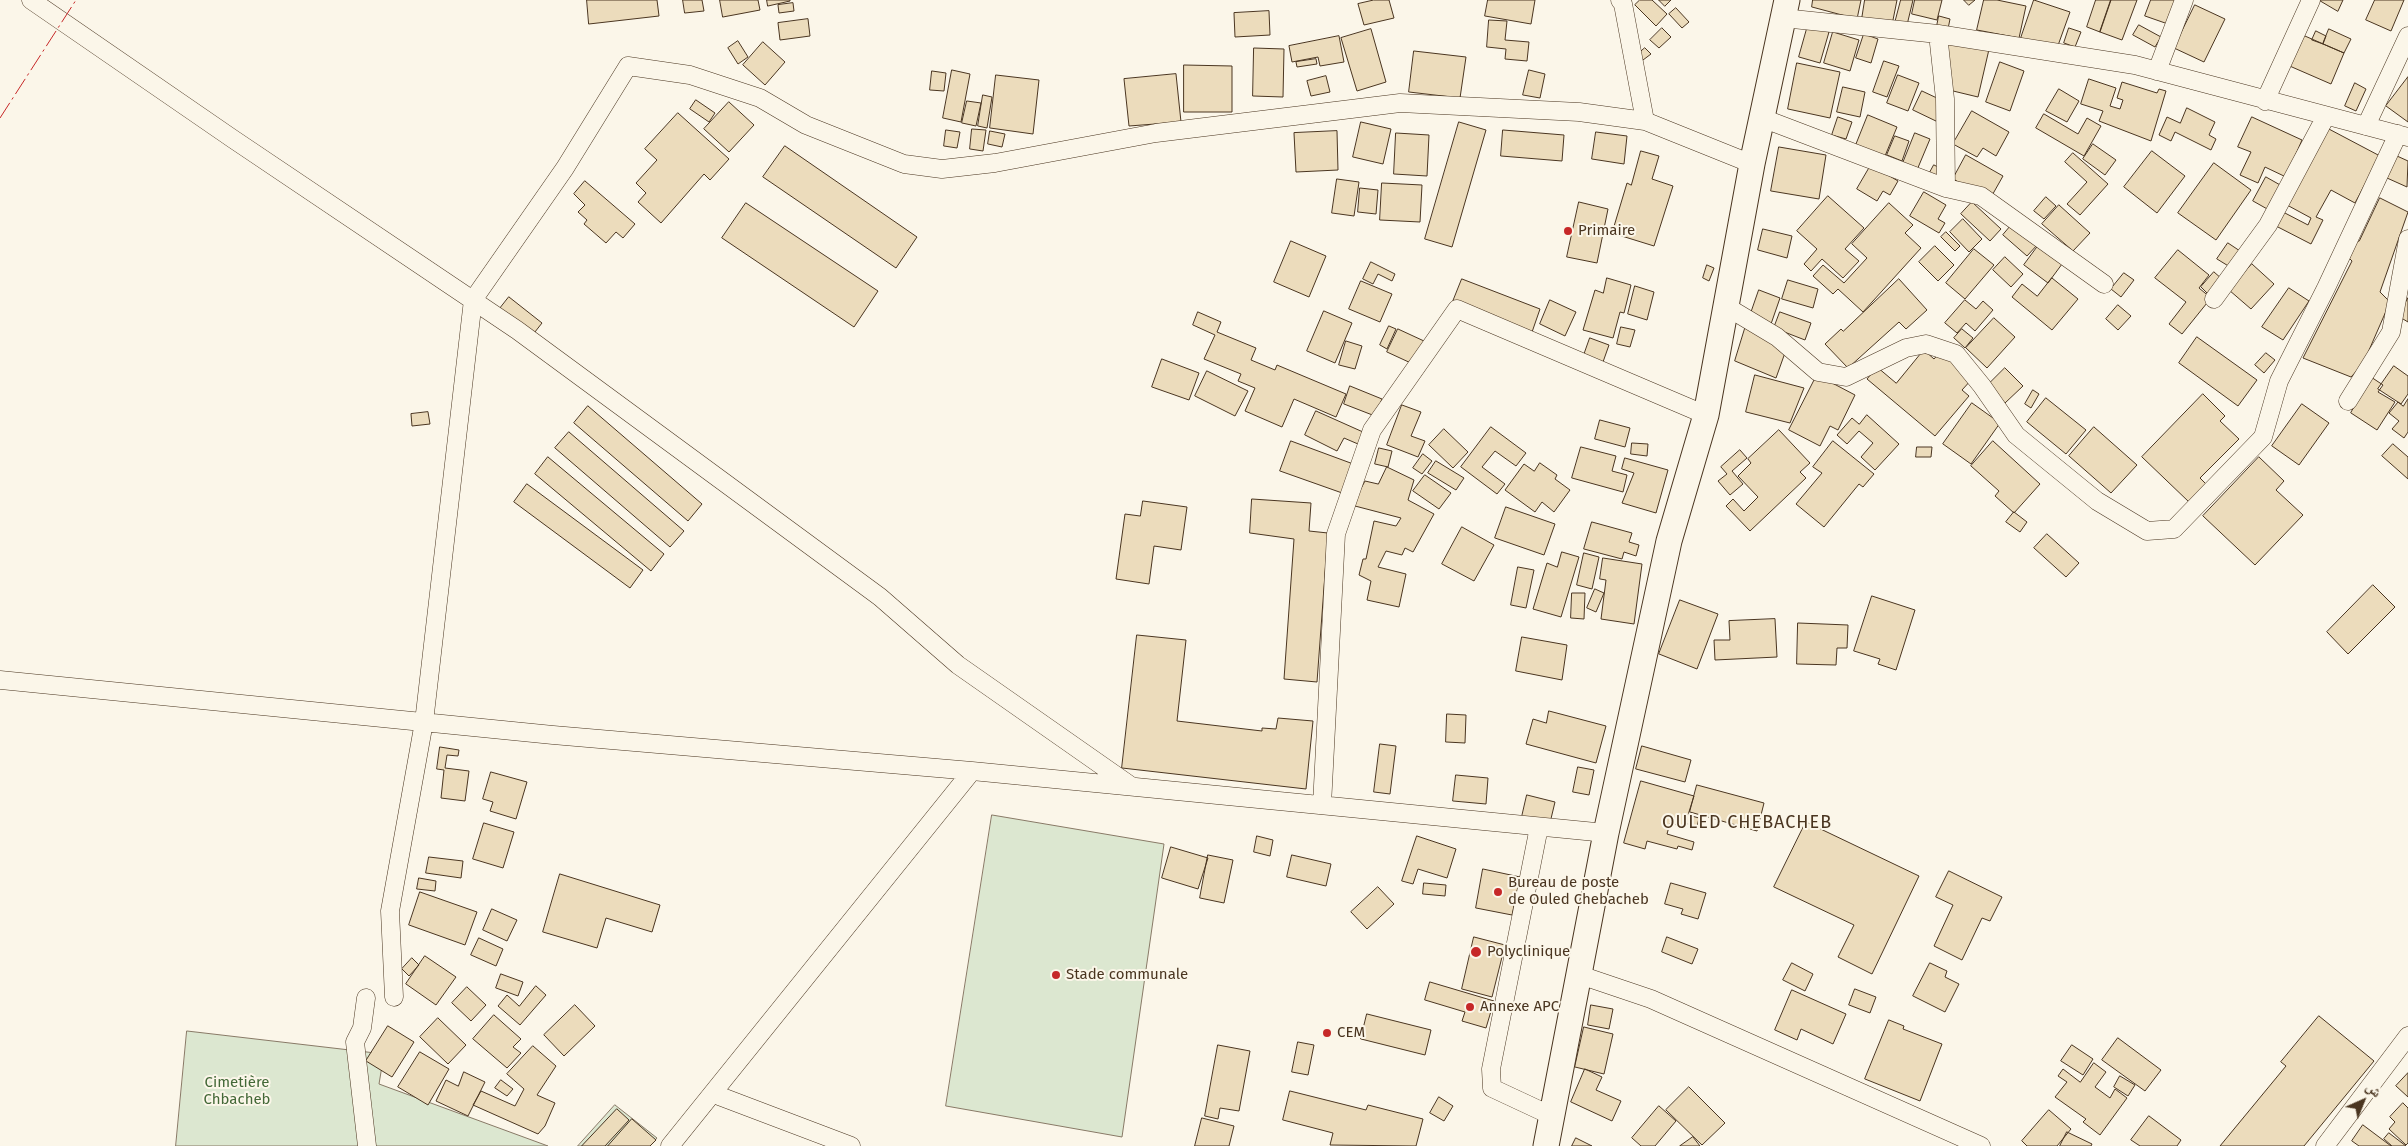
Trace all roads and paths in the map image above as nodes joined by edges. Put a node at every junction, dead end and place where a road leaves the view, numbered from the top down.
1 (31, 0) edge
2 (1620, 0) edge
3 (2184, 0) edge
4 (2311, 0) edge
5 (1785, 9) edge
6 (1938, 34) junction
7 (2408, 36) edge
8 (2157, 72) junction
9 (2265, 101) junction
10 (2326, 116) junction
11 (1762, 118) junction
12 (1645, 121) junction
13 (2366, 126) junction
14 (2403, 136) edge
15 (1752, 164) junction
16 (1946, 188) junction
17 (2408, 239) edge
18 (2104, 284) dead end
19 (2214, 299) dead end
20 (473, 300) junction
21 (1727, 307) junction
22 (2348, 401) dead end
23 (1706, 414) junction
24 (0, 680) edge
25 (424, 722) junction
26 (972, 771) junction
27 (1131, 786) junction
28 (1322, 805) junction
29 (1539, 827) junction
30 (1606, 833) junction
31 (1580, 976) junction
32 (394, 996) dead end
33 (366, 998) dead end
34 (2408, 1036) edge
35 (714, 1094) junction
36 (1552, 1116) junction
37 (367, 1146) edge
38 (670, 1146) edge
39 (852, 1146) edge
40 (1546, 1146) edge
41 (1981, 1146) edge
42 (2325, 1146) edge

1 - 20 street
2 - 12 street
3 - 8 street
4 - 9 street
5 - 6 street
5 - 11 main road
6 - 8 street
6 - 16 street
7 - 13 street
8 - 9 street
9 - 10 street
10 - 13 street
10 - 19 street
11 - 15 main road
11 - 16 street
12 - 15 street
12 - 20 street
13 - 14 street
14 - 21 street
15 - 21 main road
16 - 18 street
17 - 22 street
20 - 25 street
20 - 27 street
21 - 23 main road
23 - 28 street
23 - 30 main road
24 - 25 street
25 - 26 street
25 - 32 street
26 - 27 street
26 - 35 street
27 - 28 street
28 - 29 street
29 - 30 street
29 - 36 street
30 - 31 main road
31 - 36 main road
31 - 41 street
33 - 37 street
34 - 42 street
35 - 38 street
35 - 39 street
36 - 40 main road

